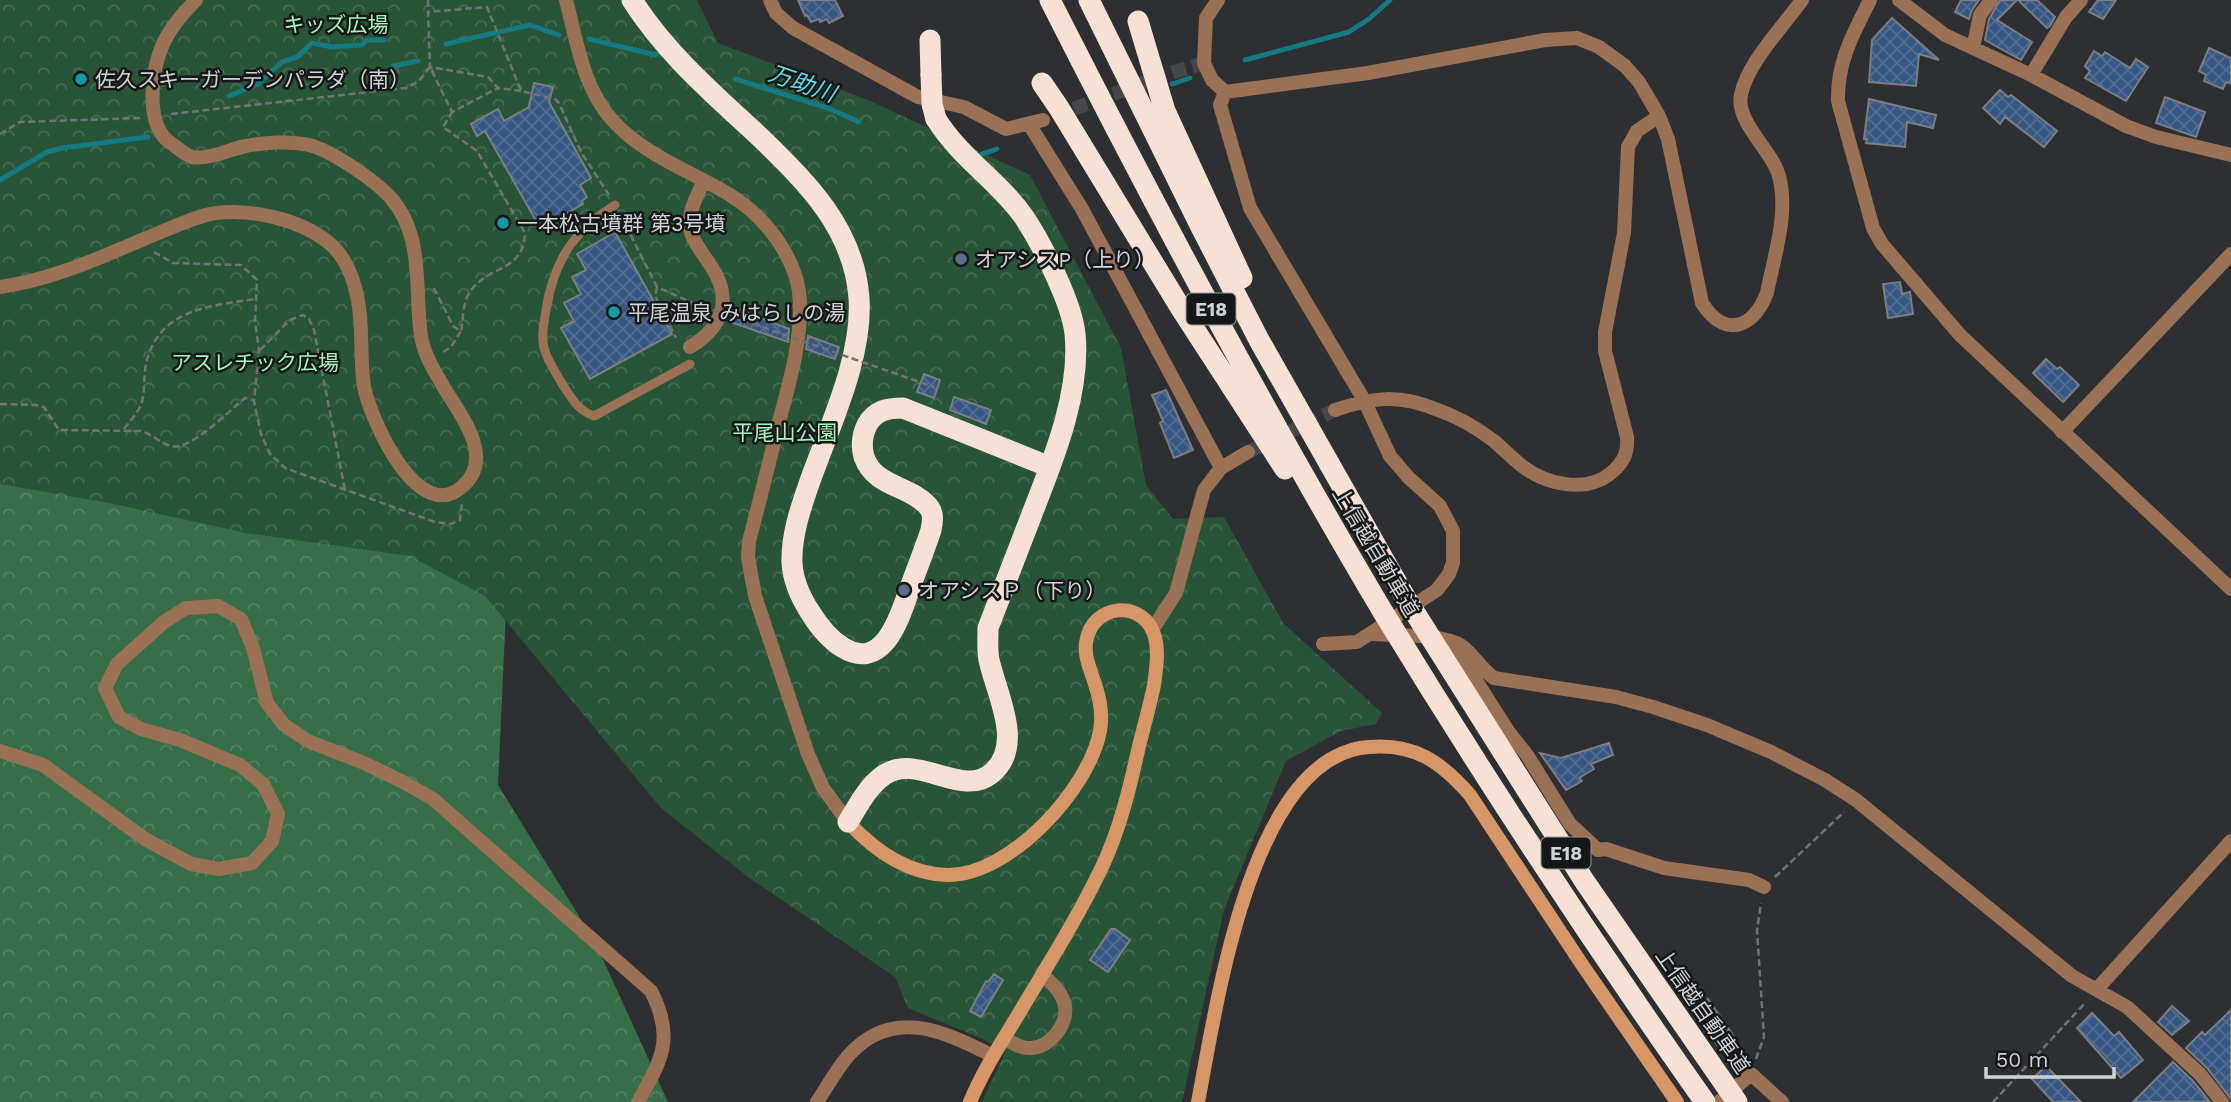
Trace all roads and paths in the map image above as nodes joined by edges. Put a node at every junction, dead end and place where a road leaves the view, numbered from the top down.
1 (196, 0) edge
2 (428, 0) edge
3 (566, 0) edge
4 (632, 0) edge
5 (770, 0) edge
6 (1050, 0) edge
7 (1089, 0) edge
8 (1212, 0) edge
9 (1218, 0) edge
10 (1802, 0) edge
11 (1870, 0) edge
12 (1899, 0) edge
13 (1991, 0) edge
14 (2081, 0) edge
15 (428, 12) junction
16 (1206, 18) junction
17 (1138, 21) dead end
18 (930, 40) dead end
19 (1973, 48) junction
20 (430, 67) junction
21 (2031, 75) junction
22 (1042, 83) dead end
23 (498, 88) junction
24 (521, 91) junction
25 (1225, 92) junction
26 (452, 112) junction
27 (154, 116) junction
28 (1660, 116) junction
29 (1044, 120) tunnel mouth
30 (1029, 124) junction
31 (0, 134) edge
32 (2231, 155) edge
33 (703, 182) junction
34 (615, 205) junction
35 (155, 253) dead end
36 (2231, 254) edge
37 (417, 266) junction
38 (0, 287) edge
39 (657, 287) junction
40 (256, 299) junction
41 (461, 331) junction
42 (674, 334) dead end
43 (690, 346) dead end
44 (259, 351) junction
45 (429, 362) junction
46 (690, 364) dead end
47 (934, 387) dead end
48 (1364, 400) junction
49 (254, 401) junction
50 (0, 404) edge
51 (1335, 410) tunnel mouth
52 (124, 429) junction
53 (2062, 432) junction
54 (1248, 452) tunnel mouth
55 (1325, 458) junction
56 (1050, 467) junction
57 (1221, 468) junction
58 (464, 486) junction
59 (345, 490) junction
60 (2231, 589) edge
61 (1383, 612) junction
62 (1152, 630) junction
63 (1373, 634) junction
64 (1451, 641) junction
65 (1323, 645) dead end
66 (0, 751) edge
67 (1856, 800) junction
68 (848, 822) junction
69 (2231, 841) edge
70 (1764, 887) junction
71 (1042, 975) junction
72 (2097, 989) junction
73 (1004, 1038) junction
74 (993, 1056) junction
75 (1751, 1074) junction
76 (638, 1102) edge
77 (817, 1102) edge
78 (970, 1102) edge
79 (1198, 1102) edge
80 (1677, 1102) edge
81 (1705, 1102) edge
82 (1719, 1102) edge
83 (1738, 1102) edge
84 (1782, 1102) edge
85 (1993, 1102) edge
86 (2222, 1102) edge

1 - 27 street
2 - 15 path
3 - 33 street
4 - 56 highway
5 - 30 street
6 - 61 highway, 上信越自動車道 / E18
7 - 55 highway, 上信越自動車道 / E18
8 - 16 street
9 - 16 street
10 - 28 street
11 - 53 street
12 - 19 street
13 - 19 street
14 - 21 street
15 - 20 path
15 - 24 path
16 - 25 street
17 - 55 highway
18 - 56 highway, bridge
19 - 21 street
20 - 23 path
20 - 26 path
20 - 27 path
21 - 32 street
22 - 61 highway
23 - 24 path
23 - 26 path
24 - 34 path
25 - 28 street
25 - 48 street
26 - 41 path
27 - 31 path
27 - 37 street
28 - 48 street
29 - 30 street
30 - 57 street
33 - 43 street
33 - 68 street
34 - 39 path
34 - 46 lane
35 - 40 path
36 - 53 street
37 - 41 path
37 - 45 street
38 - 58 street
39 - 42 path
39 - 47 path, bridge
40 - 44 path
40 - 52 path
41 - 45 path
44 - 49 path
44 - 59 path
45 - 58 street
48 - 51 street
48 - 63 street
49 - 52 path
49 - 59 path
50 - 52 path
53 - 60 street
54 - 57 street
55 - 83 highway, 上信越自動車道 / E18, bridge
56 - 68 highway
57 - 62 street
58 - 59 path
61 - 81 highway, 上信越自動車道 / E18, bridge
62 - 68 street
62 - 71 street
63 - 64 street
63 - 65 street
64 - 67 street
64 - 70 street
66 - 76 street
67 - 70 path
67 - 72 street
69 - 72 street
70 - 75 path
71 - 73 street
71 - 73 street
72 - 85 path
72 - 86 street
73 - 74 street
74 - 77 street
74 - 78 street
75 - 82 street
75 - 84 street
79 - 80 street

